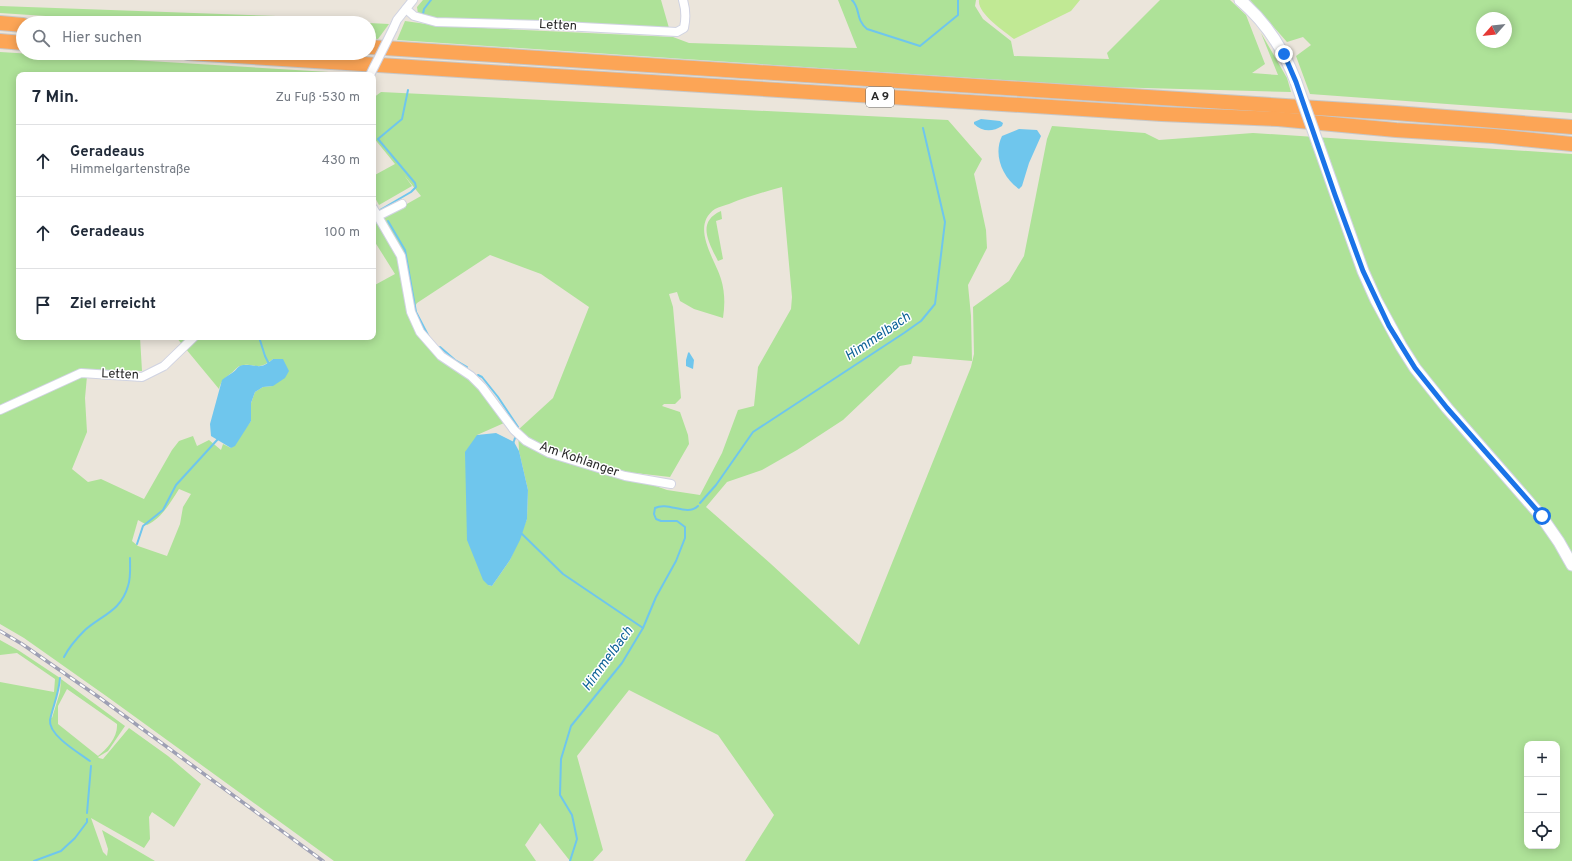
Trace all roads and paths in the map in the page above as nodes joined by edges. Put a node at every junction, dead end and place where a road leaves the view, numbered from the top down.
1 (413, 0) edge
2 (683, 0) edge
3 (1240, 0) edge
4 (406, 9) junction
5 (0, 23) edge
6 (16, 24) edge
7 (0, 41) edge
8 (16, 42) edge
9 (376, 47) edge
10 (300, 60) edge
11 (372, 72) edge
12 (1572, 127) edge
13 (1572, 144) edge
14 (402, 204) dead end
15 (376, 217) edge
16 (376, 219) edge
17 (191, 340) edge
18 (0, 410) edge
19 (671, 484) dead end
20 (1572, 565) edge

1 - 4 street
2 - 4 street, Letten
3 - 20 street, bridge
4 - 11 street, bridge
5 - 6 highway
7 - 8 highway
9 - 12 highway, A 9
10 - 13 highway, A 9
14 - 15 street
16 - 19 street, Am Kohlanger
17 - 18 street, Letten

